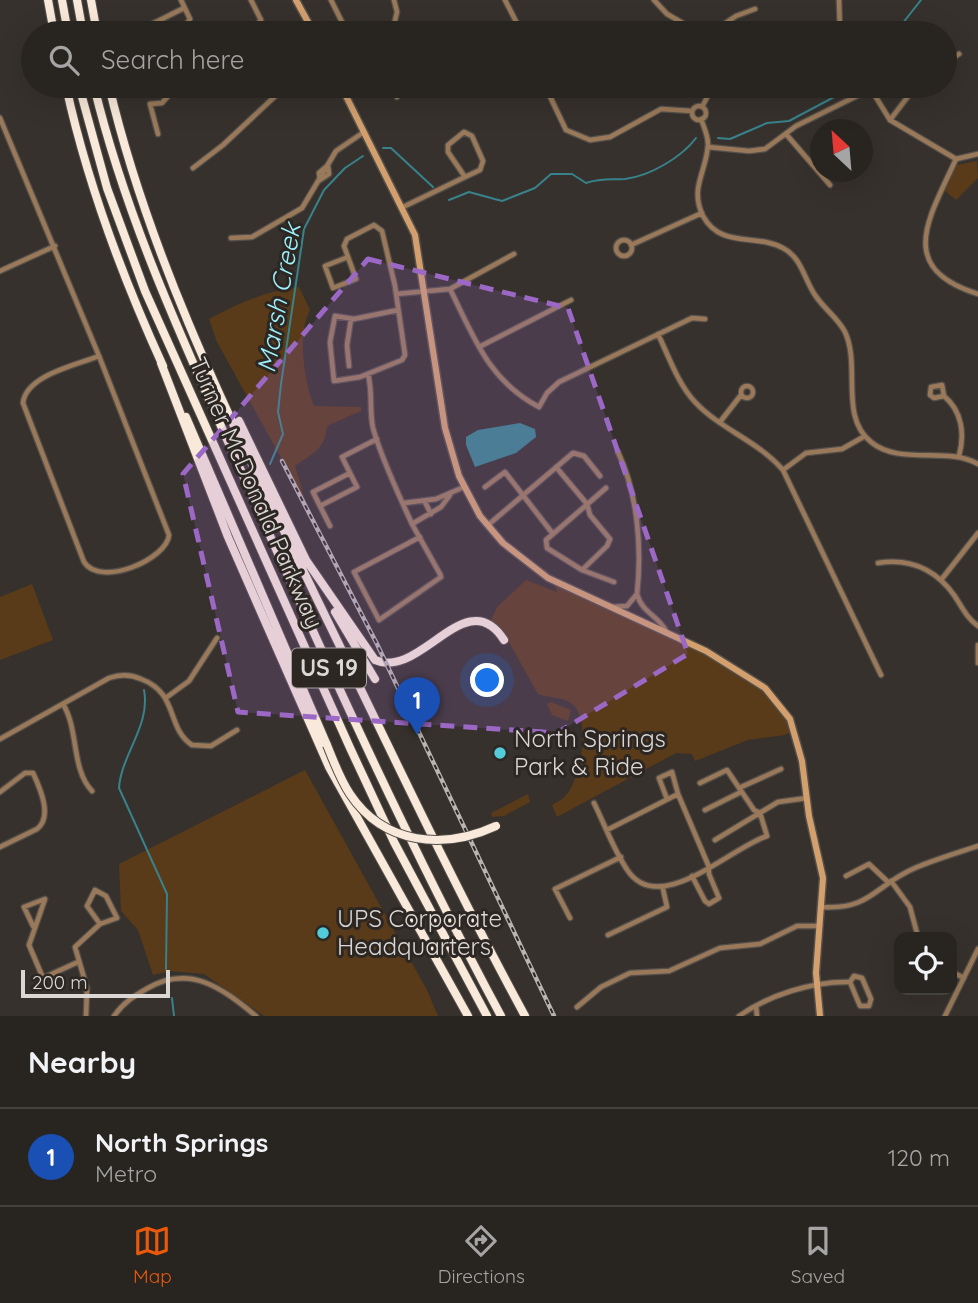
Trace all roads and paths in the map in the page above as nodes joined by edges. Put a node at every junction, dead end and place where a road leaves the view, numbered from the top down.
1 (48, 0) edge
2 (62, 0) edge
3 (77, 0) edge
4 (91, 0) edge
5 (181, 0) edge
6 (251, 0) edge
7 (296, 0) edge
8 (331, 0) edge
9 (394, 0) edge
10 (505, 0) edge
11 (654, 0) edge
12 (839, 0) edge
13 (184, 8) junction
14 (755, 9) dead end
15 (52, 21) edge
16 (66, 21) edge
17 (81, 21) edge
18 (95, 21) edge
19 (158, 21) edge
20 (189, 21) edge
21 (260, 21) edge
22 (307, 21) edge
23 (342, 21) edge
24 (395, 21) edge
25 (516, 21) edge
26 (679, 21) edge
27 (729, 21) edge
28 (840, 21) edge
29 (68, 98) edge
30 (82, 98) edge
31 (97, 98) edge
32 (112, 98) edge
33 (166, 98) edge
34 (272, 98) edge
35 (347, 98) edge
36 (551, 98) edge
37 (707, 98) edge
38 (851, 98) edge
39 (876, 98) edge
40 (907, 98) edge
41 (702, 107) junction
42 (692, 111) junction
43 (0, 118) edge
44 (701, 119) junction
45 (890, 120) junction
46 (364, 132) junction
47 (158, 134) dead end
48 (786, 135) junction
49 (708, 146) junction
50 (978, 154) edge
51 (956, 159) junction
52 (193, 168) dead end
53 (465, 177) junction
54 (830, 185) dead end
55 (403, 207) junction
56 (702, 213) junction
57 (232, 239) dead end
58 (631, 245) dead end
59 (55, 246) junction
60 (514, 254) dead end
61 (348, 257) junction
62 (0, 271) edge
63 (425, 289) junction
64 (450, 289) junction
65 (396, 294) junction
66 (978, 294) edge
67 (571, 300) dead end
68 (398, 310) junction
69 (705, 318) dead end
70 (351, 319) junction
71 (658, 334) junction
72 (479, 347) junction
73 (99, 356) junction
74 (161, 363) junction
75 (349, 366) dead end
76 (368, 374) junction
77 (215, 380) junction
78 (741, 395) dead end
79 (944, 396) dead end
80 (720, 422) junction
81 (864, 436) junction
82 (377, 439) junction
83 (618, 452) dead end
84 (958, 456) junction
85 (978, 464) edge
86 (556, 467) junction
87 (783, 470) junction
88 (350, 473) junction
89 (600, 476) dead end
90 (464, 487) junction
91 (485, 487) dead end
92 (606, 488) dead end
93 (450, 495) junction
94 (524, 495) junction
95 (436, 499) junction
96 (425, 502) junction
97 (404, 503) junction
98 (587, 504) junction
99 (320, 506) junction
100 (441, 507) junction
101 (431, 514) junction
102 (412, 524) junction
103 (330, 526) dead end
104 (488, 526) junction
105 (978, 533) edge
106 (553, 534) junction
107 (420, 537) junction
108 (878, 564) dead end
109 (582, 570) junction
110 (317, 578) junction
111 (941, 580) junction
112 (614, 582) dead end
113 (637, 594) junction
114 (611, 608) junction
115 (978, 625) edge
116 (666, 631) junction
117 (217, 638) dead end
118 (504, 640) dead end
119 (978, 645) edge
120 (978, 663) edge
121 (881, 675) dead end
122 (375, 679) dead end
123 (167, 697) junction
124 (63, 704) junction
125 (237, 730) dead end
126 (0, 739) edge
127 (781, 769) dead end
128 (700, 783) dead end
129 (740, 790) junction
130 (92, 791) dead end
131 (0, 792) edge
132 (678, 794) junction
133 (807, 798) junction
134 (667, 799) junction
135 (594, 803) dead end
136 (705, 810) dead end
137 (760, 813) junction
138 (43, 825) junction
139 (496, 826) dead end
140 (48, 830) dead end
141 (607, 830) junction
142 (715, 840) dead end
143 (978, 846) edge
144 (0, 847) edge
145 (621, 857) junction
146 (709, 867) junction
147 (692, 876) junction
148 (846, 877) dead end
149 (890, 882) junction
150 (663, 889) junction
151 (822, 907) junction
152 (570, 918) dead end
153 (100, 924) junction
154 (33, 926) junction
155 (820, 926) junction
156 (917, 932) edge
157 (608, 935) dead end
158 (978, 949) edge
159 (78, 962) junction
160 (957, 974) edge
161 (964, 978) junction
162 (850, 982) junction
163 (816, 984) junction
164 (756, 1006) junction
165 (577, 1007) dead end
166 (86, 1016) edge
167 (114, 1016) edge
168 (256, 1016) edge
169 (468, 1016) edge
170 (487, 1016) edge
171 (501, 1016) edge
172 (525, 1016) edge
173 (738, 1016) edge
174 (757, 1016) edge
175 (820, 1016) edge
176 (945, 1016) edge

1 - 15 highway
2 - 16 highway
3 - 17 highway
4 - 18 highway
5 - 13 street
6 - 21 street
7 - 22 street
8 - 23 street
9 - 24 street
10 - 25 street
11 - 26 street
12 - 28 street
13 - 19 street
13 - 20 street
14 - 27 street
29 - 74 highway
30 - 170 highway, Turner McDonald Parkway / US 19
31 - 171 highway, Turner McDonald Parkway / US 19
32 - 77 highway
33 - 47 street
34 - 52 street
35 - 46 street
36 - 42 street
37 - 41 street
38 - 48 street
39 - 45 street
40 - 45 street
41 - 42 street
41 - 44 street
42 - 44 street
43 - 59 street
44 - 49 street
45 - 51 street
46 - 55 street
46 - 57 street
48 - 49 street
48 - 54 street
49 - 56 street
50 - 51 street
51 - 66 street
53 - 53 street
53 - 55 street
55 - 63 street
56 - 58 street
56 - 81 street
59 - 62 street
59 - 73 street
60 - 64 street
61 - 61 street
61 - 65 street
63 - 64 street
63 - 65 street
63 - 90 street
64 - 72 street
65 - 68 street
67 - 72 street
68 - 70 street
68 - 76 street
69 - 71 street
70 - 75 street
70 - 76 street
71 - 72 street
71 - 80 street
73 - 73 street
74 - 139 highway, bridge
74 - 169 highway
76 - 82 street
77 - 110 highway
77 - 172 highway
78 - 80 street
79 - 84 street
80 - 87 street
81 - 84 street
81 - 87 street
82 - 88 street
82 - 97 street
83 - 113 street
84 - 85 street
86 - 89 street
86 - 94 street
86 - 98 street
87 - 121 street
88 - 99 street
88 - 99 street
90 - 93 street
90 - 104 street
91 - 94 street
92 - 98 street
93 - 95 street
93 - 100 street
94 - 104 street
94 - 106 street
95 - 96 street
95 - 100 street
96 - 97 street
96 - 101 street
97 - 102 street
98 - 106 street
98 - 109 street
99 - 103 street
100 - 101 street
101 - 102 street
102 - 107 street
104 - 114 street
105 - 111 street
106 - 109 street
107 - 107 street
108 - 111 street
109 - 112 street
110 - 118 highway
110 - 122 highway
111 - 115 street
113 - 114 street
113 - 116 street
114 - 116 street
116 - 133 street
117 - 123 street
119 - 120 street
123 - 124 street
123 - 125 street
124 - 126 street
124 - 130 street
127 - 129 street
128 - 129 street
129 - 136 street
129 - 137 street
131 - 138 street
132 - 134 street
132 - 134 street
132 - 146 street
133 - 137 street
133 - 151 street
134 - 141 street
135 - 141 street
137 - 142 street
137 - 146 street
138 - 140 street
138 - 144 street
141 - 145 street
143 - 149 street
145 - 150 street
145 - 152 street
146 - 147 street
146 - 147 street
147 - 150 street
148 - 149 street
149 - 151 street
149 - 156 street
150 - 157 street
151 - 155 street
153 - 153 street
153 - 159 street
154 - 154 street
154 - 159 street
155 - 163 street
155 - 165 street
158 - 161 street
159 - 166 street
160 - 161 street
161 - 176 street
162 - 162 street
162 - 163 street
163 - 164 street
163 - 175 street
164 - 173 street
164 - 174 street
167 - 168 street

